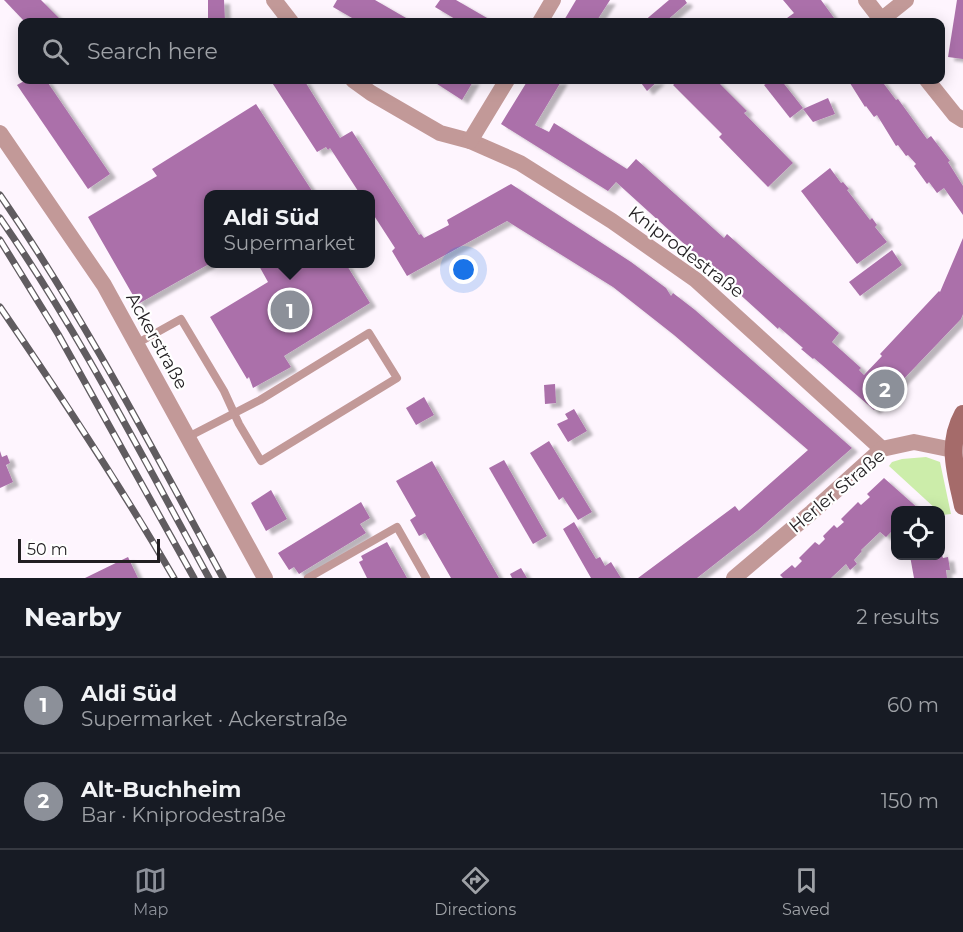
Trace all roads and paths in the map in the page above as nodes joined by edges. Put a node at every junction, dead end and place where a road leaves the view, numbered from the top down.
1 (274, 0) edge
2 (554, 0) edge
3 (866, 0) edge
4 (906, 0) edge
5 (288, 18) edge
6 (543, 18) edge
7 (880, 18) edge
8 (885, 18) edge
9 (359, 84) edge
10 (505, 84) edge
11 (930, 84) edge
12 (963, 120) edge
13 (0, 133) edge
14 (470, 141) junction
15 (136, 344) junction
16 (234, 413) junction
17 (963, 414) edge
18 (188, 437) junction
19 (882, 449) junction
20 (953, 450) junction
21 (963, 506) edge
22 (265, 578) edge
23 (308, 578) edge
24 (426, 578) edge
25 (734, 578) edge

1 - 5 street
2 - 6 street
3 - 7 street
4 - 8 street
9 - 14 street, Kniprodestraße
10 - 14 street
11 - 12 street
13 - 15 street, Ackerstraße
14 - 19 street, Kniprodestraße
15 - 16 lane
15 - 18 street, Ackerstraße
16 - 16 lane
16 - 18 lane
17 - 20 street
18 - 22 street, Ackerstraße
19 - 20 street, Herler Straße
19 - 25 street, Herler Straße
20 - 21 street
23 - 24 lane

